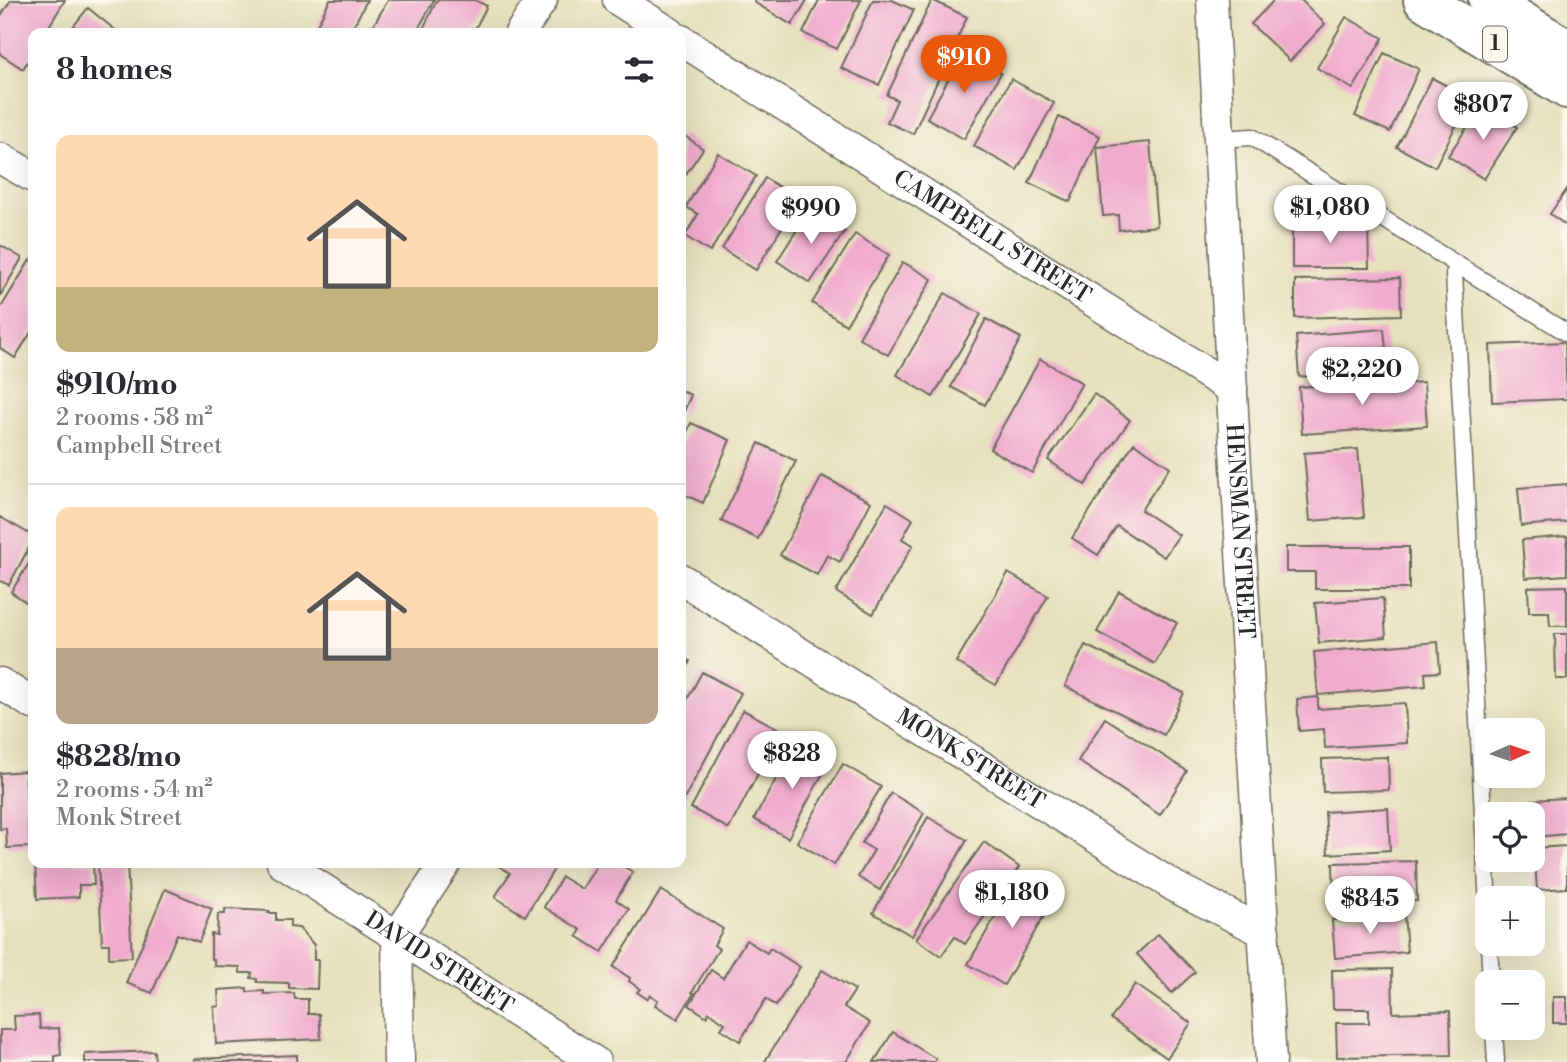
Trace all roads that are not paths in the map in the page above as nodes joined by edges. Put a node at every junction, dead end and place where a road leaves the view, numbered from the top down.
1 (542, 0) edge
2 (618, 0) edge
3 (1212, 0) edge
4 (1423, 0) edge
5 (1488, 0) edge
6 (523, 28) edge
7 (662, 28) edge
8 (686, 43) edge
9 (1567, 49) edge
10 (1567, 89) edge
11 (1219, 139) junction
12 (0, 158) edge
13 (28, 174) edge
14 (1459, 266) junction
15 (1567, 333) edge
16 (1231, 389) junction
17 (686, 582) edge
18 (0, 683) edge
19 (28, 701) edge
20 (290, 868) edge
21 (443, 868) edge
22 (1487, 886) edge
23 (1264, 932) junction
24 (397, 936) junction
25 (1495, 1040) edge
26 (399, 1062) edge
27 (595, 1062) edge
28 (1271, 1062) edge
29 (1496, 1062) edge

1 - 6 street
2 - 7 street
3 - 11 street, HENSMAN STREET
4 - 10 highway, 1
5 - 9 highway, 1
8 - 16 street, CAMPBELL STREET
11 - 14 lane
11 - 16 street, HENSMAN STREET
12 - 13 street
14 - 15 lane
14 - 22 lane
16 - 23 street, HENSMAN STREET
17 - 23 street, MONK STREET
18 - 19 street
20 - 24 street, DAVID STREET
21 - 24 street
23 - 28 street, HENSMAN STREET
24 - 26 street
24 - 27 street, DAVID STREET
25 - 29 lane

